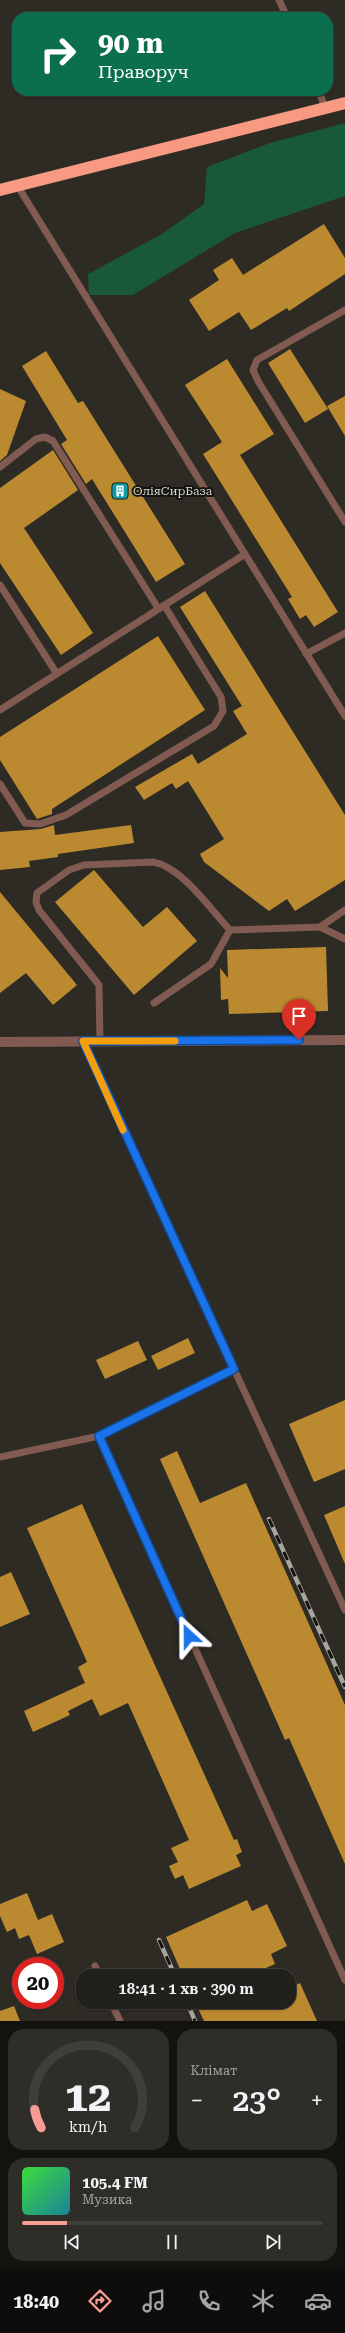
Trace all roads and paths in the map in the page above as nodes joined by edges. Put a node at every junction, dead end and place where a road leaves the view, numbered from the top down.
1 (279, 0) edge
2 (285, 12) edge
3 (321, 96) edge
4 (345, 104) edge
5 (325, 108) junction
6 (17, 185) junction
7 (0, 190) edge
8 (345, 310) edge
9 (0, 467) edge
10 (345, 522) edge
11 (245, 554) junction
12 (0, 585) edge
13 (161, 607) junction
14 (345, 633) edge
15 (306, 654) junction
16 (57, 674) junction
17 (0, 710) edge
18 (345, 716) edge
19 (0, 784) edge
20 (345, 910) edge
21 (320, 927) junction
22 (230, 930) junction
23 (345, 939) edge
24 (154, 1003) dead end
25 (345, 1040) edge
26 (83, 1041) junction
27 (100, 1041) junction
28 (0, 1042) edge
29 (234, 1369) junction
30 (99, 1436) junction
31 (0, 1457) edge
32 (345, 1610) edge
33 (96, 1966) dead end
34 (97, 1969) edge
35 (345, 1980) edge
36 (114, 2009) edge
37 (120, 2021) edge

1 - 2 lane
3 - 5 lane
4 - 5 highway
5 - 6 highway
6 - 7 highway
6 - 11 lane
8 - 10 lane
9 - 13 lane
11 - 13 lane
11 - 15 lane
12 - 16 lane
13 - 16 lane
13 - 19 lane
14 - 15 lane
15 - 18 lane
16 - 17 lane
20 - 21 lane
21 - 22 lane
21 - 23 lane
22 - 24 lane
22 - 27 lane
25 - 27 street
26 - 27 street
26 - 28 street
26 - 29 lane
29 - 30 lane
29 - 32 lane
30 - 31 lane
30 - 35 lane
33 - 34 lane
36 - 37 lane

